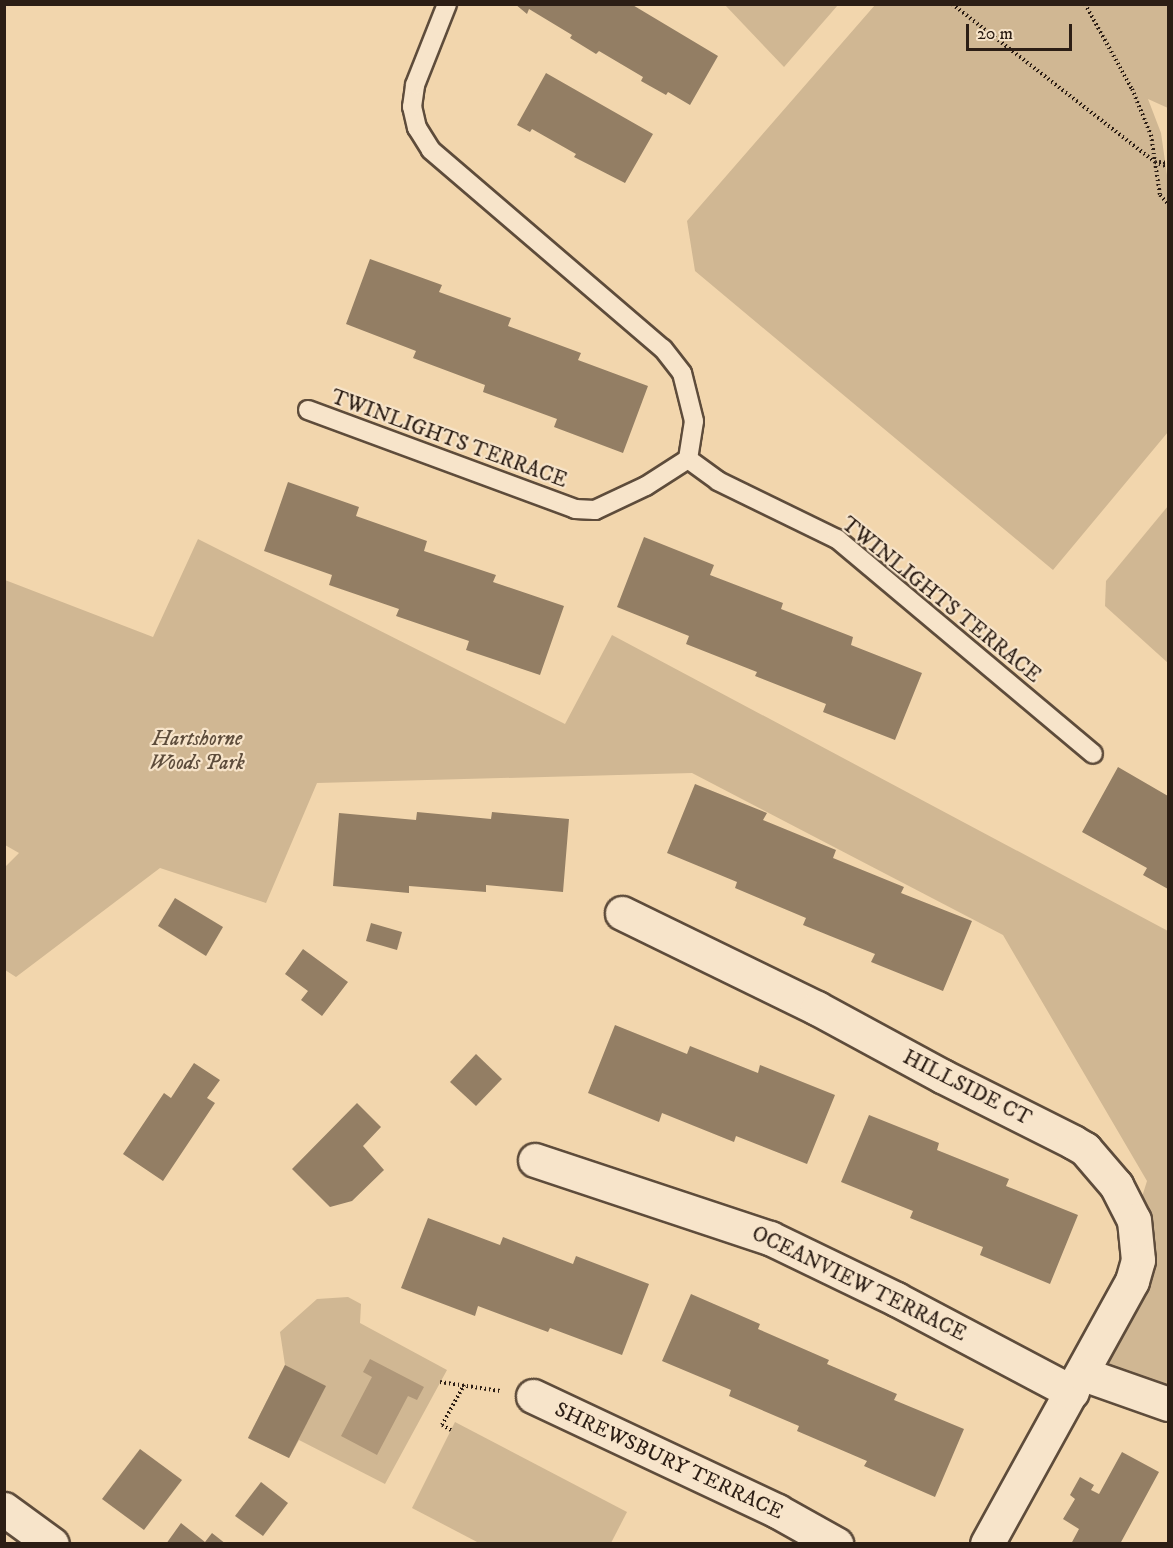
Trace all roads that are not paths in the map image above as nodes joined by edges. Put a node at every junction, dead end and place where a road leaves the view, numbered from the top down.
1 (447, 4) edge
2 (308, 410) dead end
3 (688, 459) junction
4 (1093, 754) dead end
5 (622, 913) dead end
6 (535, 1160) dead end
7 (1078, 1383) junction
8 (533, 1396) road end
9 (1168, 1404) edge
10 (4, 1509) edge
11 (52, 1544) edge
12 (836, 1544) edge
13 (987, 1544) edge

1 - 3 lane
2 - 3 lane, TWINLIGHTS TERRACE
3 - 4 lane, TWINLIGHTS TERRACE
5 - 7 street, HILLSIDE CT
6 - 7 street, OCEANVIEW TERRACE
7 - 9 street, OCEANVIEW TERRACE
7 - 13 street, HILLSIDE CT
8 - 12 street, SHREWSBURY TERRACE
10 - 11 street

